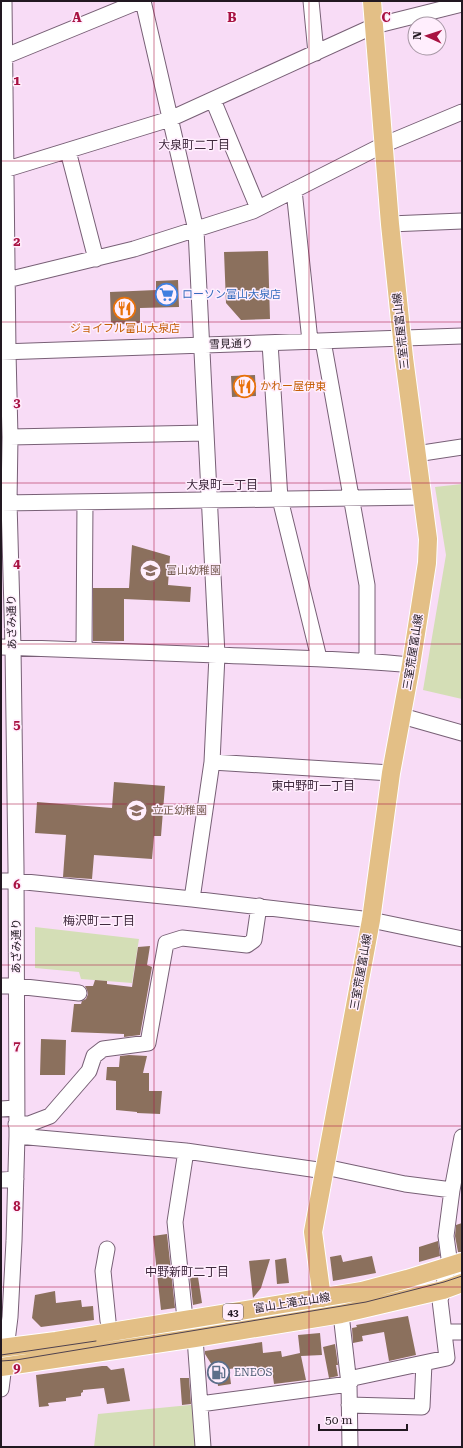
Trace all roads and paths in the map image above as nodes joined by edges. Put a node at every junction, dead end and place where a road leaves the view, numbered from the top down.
1 (4, 1) edge
2 (140, 1) edge
3 (143, 1) edge
4 (311, 1) edge
5 (372, 1) edge
6 (462, 4) edge
7 (109, 8) edge
8 (374, 26) junction
9 (316, 53) junction
10 (3, 57) edge
11 (213, 100) junction
12 (462, 112) edge
13 (170, 119) junction
14 (383, 145) junction
15 (68, 151) junction
16 (4, 170) edge
17 (294, 190) junction
18 (258, 208) junction
19 (462, 221) edge
20 (390, 224) junction
21 (196, 230) junction
22 (96, 259) junction
23 (7, 280) junction
24 (462, 336) edge
25 (402, 338) junction
26 (316, 341) junction
27 (270, 343) junction
28 (202, 345) junction
29 (4, 352) edge
30 (206, 433) junction
31 (10, 437) junction
32 (462, 447) edge
33 (416, 454) junction
34 (422, 497) junction
35 (351, 498) junction
36 (280, 499) junction
37 (210, 500) junction
38 (5, 502) edge
39 (85, 502) junction
40 (7, 647) edge
41 (84, 650) junction
42 (217, 656) junction
43 (319, 658) junction
44 (367, 660) junction
45 (411, 665) junction
46 (402, 716) junction
47 (462, 733) edge
48 (212, 762) junction
49 (8, 773) edge
50 (391, 774) junction
51 (8, 881) edge
52 (192, 899) junction
53 (258, 906) junction
54 (371, 920) junction
55 (462, 938) edge
56 (8, 986) edge
57 (79, 993) dead end
58 (8, 1109) edge
59 (17, 1130) junction
60 (461, 1147) edge
61 (186, 1151) junction
62 (325, 1169) junction
63 (8, 1180) edge
64 (452, 1190) junction
65 (8, 1241) edge
66 (107, 1249) dead end
67 (455, 1265) edge
68 (462, 1283) edge
69 (443, 1290) junction
70 (322, 1298) junction
71 (341, 1314) junction
72 (186, 1319) junction
73 (108, 1321) dead end
74 (444, 1332) junction
75 (462, 1332) edge
76 (195, 1338) junction
77 (4, 1348) edge
78 (424, 1363) junction
79 (2, 1367) edge
80 (349, 1384) junction
81 (1, 1389) edge
82 (200, 1404) junction
83 (350, 1405) junction
84 (203, 1447) edge
85 (350, 1447) edge

1 - 10 street, あざみ通り
2 - 7 street
3 - 13 street
4 - 9 street
5 - 8 main road, 三室荒屋富山線
6 - 8 street
7 - 10 street
8 - 9 street
8 - 14 main road, 三室荒屋富山線
9 - 11 street
10 - 16 street, あざみ通り
11 - 13 street
11 - 18 street
12 - 14 street
13 - 15 street
13 - 21 street
14 - 17 street
14 - 20 main road, 三室荒屋富山線
15 - 16 street
15 - 22 street
16 - 23 street, あざみ通り
17 - 18 street
17 - 26 street
18 - 21 street
19 - 20 street
20 - 25 main road, 三室荒屋富山線
21 - 22 street
21 - 28 street
22 - 23 street
23 - 29 street, あざみ通り
24 - 25 street, 雪見通り
25 - 26 street, 雪見通り
25 - 33 main road, 三室荒屋富山線
26 - 27 street, 雪見通り
26 - 35 street
27 - 28 street, 雪見通り
27 - 36 street
28 - 29 street, 雪見通り
28 - 30 street
29 - 31 street, あざみ通り
30 - 31 street
30 - 37 street
31 - 38 street, あざみ通り
32 - 33 street
33 - 34 main road, 三室荒屋富山線
34 - 35 street
34 - 45 main road, 三室荒屋富山線
35 - 36 street
35 - 44 street
36 - 37 street
36 - 43 street
37 - 39 street
37 - 42 street
38 - 39 street
38 - 40 street, あざみ通り
39 - 41 street
40 - 41 street
40 - 49 street, あざみ通り
41 - 42 street
42 - 43 street
42 - 48 street
43 - 44 street
44 - 45 street
45 - 46 main road, 三室荒屋富山線
46 - 47 street
46 - 50 main road, 三室荒屋富山線
48 - 50 street
48 - 52 street
49 - 51 street, あざみ通り
50 - 54 main road, 三室荒屋富山線
51 - 52 street
51 - 56 street, あざみ通り
52 - 53 street
53 - 54 street
53 - 59 street
54 - 55 street
54 - 62 main road, 三室荒屋富山線
56 - 57 street
56 - 58 street, あざみ通り
58 - 59 street, あざみ通り
59 - 61 street
59 - 63 street, あざみ通り
60 - 64 street
61 - 62 street
61 - 72 street
62 - 64 street
62 - 70 main road, 三室荒屋富山線
63 - 65 street, あざみ通り
64 - 67 street
65 - 77 street, あざみ通り
66 - 73 street
67 - 69 street
67 - 70 main road, 富山上滝立山線 / 43
68 - 69 main road, 富山上滝立山線 / 43
69 - 71 main road, 富山上滝立山線 / 43
69 - 74 street
70 - 72 main road, 富山上滝立山線 / 43
71 - 76 main road, 富山上滝立山線 / 43
71 - 80 street
72 - 77 main road, 富山上滝立山線 / 43
74 - 75 street
74 - 78 street
76 - 79 main road, 富山上滝立山線 / 43
76 - 82 street
77 - 79 street, あざみ通り
78 - 80 street
78 - 83 street
79 - 81 street, あざみ通り
80 - 82 street
80 - 83 street
82 - 84 street
83 - 85 street

